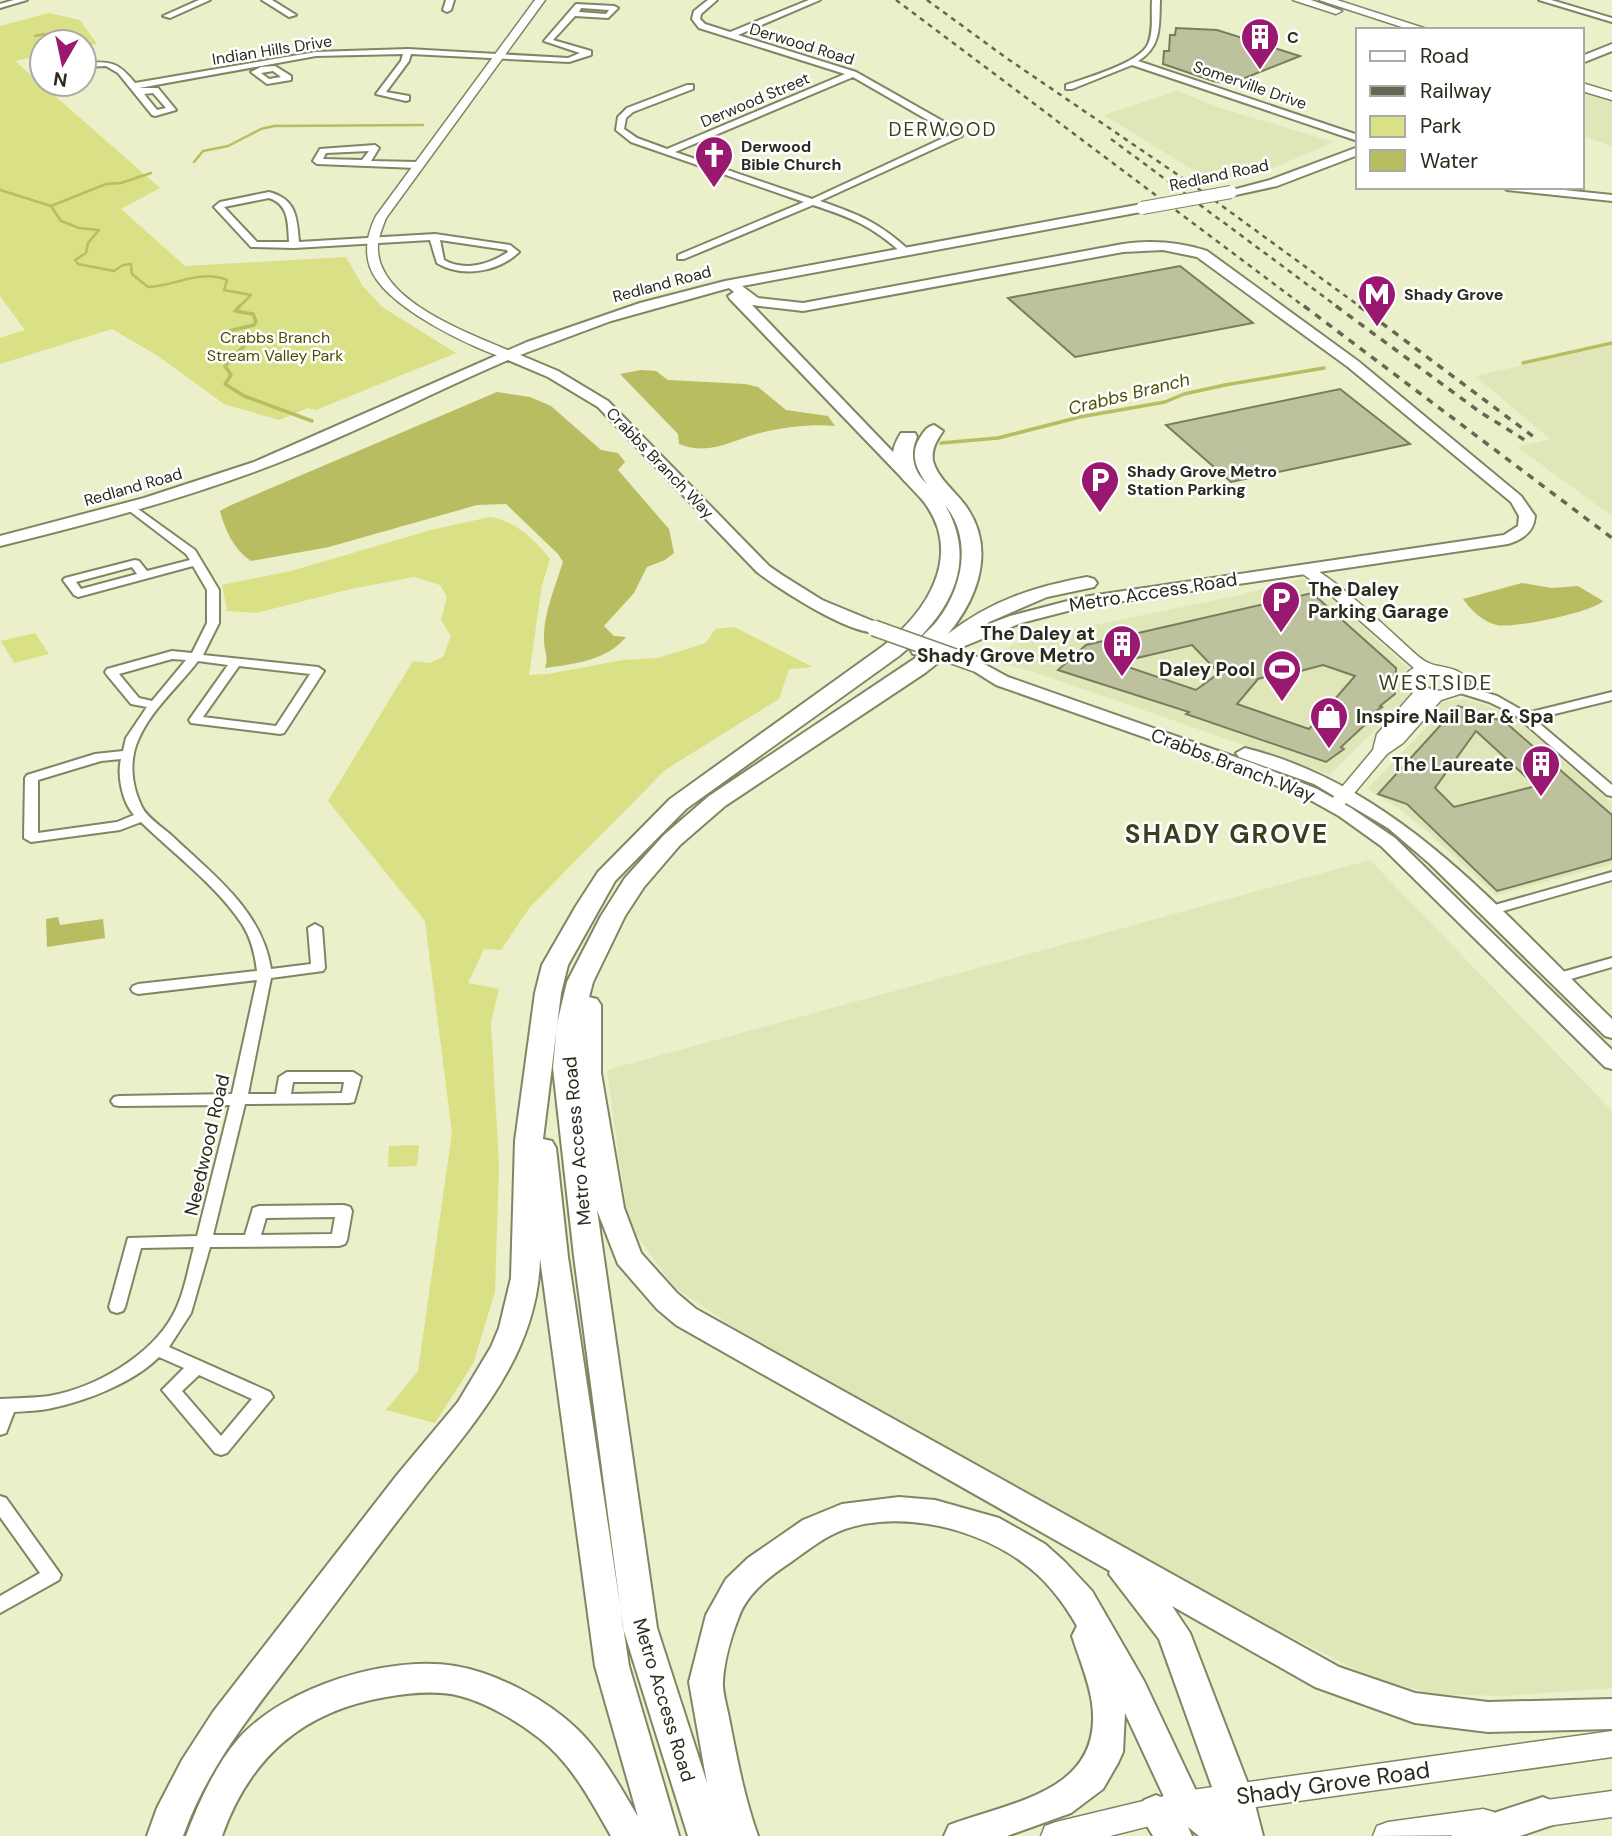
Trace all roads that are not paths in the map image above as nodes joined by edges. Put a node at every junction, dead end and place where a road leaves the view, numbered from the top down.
1 (23, 0) edge
2 (206, 0) edge
3 (266, 0) edge
4 (450, 0) edge
5 (540, 0) edge
6 (713, 0) edge
7 (816, 0) edge
8 (1156, 0) edge
9 (1299, 0) edge
10 (1325, 0) edge
11 (1543, 0) edge
12 (1558, 0) edge
13 (0, 6) edge
14 (447, 10) dead end
15 (573, 14) dead end
16 (292, 15) dead end
17 (167, 16) dead end
18 (1612, 18) edge
19 (1389, 28) edge
20 (1417, 28) edge
21 (728, 36) junction
22 (1612, 36) edge
23 (548, 41) junction
24 (1612, 47) edge
25 (1584, 49) edge
26 (408, 51) junction
27 (499, 56) junction
28 (534, 57) junction
29 (1584, 59) edge
30 (1132, 62) junction
31 (98, 64) edge
32 (121, 71) junction
33 (98, 72) edge
34 (853, 74) junction
35 (1584, 78) edge
36 (1612, 86) edge
37 (1069, 87) dead end
38 (690, 88) dead end
39 (1584, 88) edge
40 (1612, 96) edge
41 (406, 98) dead end
42 (1356, 137) edge
43 (668, 152) junction
44 (1356, 152) edge
45 (365, 163) junction
46 (417, 165) junction
47 (1526, 189) edge
48 (1612, 198) edge
49 (814, 201) junction
50 (435, 237) junction
51 (372, 240) junction
52 (294, 245) junction
53 (906, 252) junction
54 (681, 257) dead end
55 (728, 285) junction
56 (803, 307) junction
57 (773, 335) junction
58 (511, 356) junction
59 (934, 431) dead end
60 (908, 437) dead end
61 (910, 478) junction
62 (131, 507) junction
63 (0, 541) edge
64 (198, 561) junction
65 (1333, 565) junction
66 (1305, 569) junction
67 (144, 575) junction
68 (1087, 583) dead end
69 (1329, 586) junction
70 (946, 647) junction
71 (195, 657) junction
72 (236, 662) junction
73 (1424, 669) junction
74 (1461, 689) junction
75 (1429, 694) junction
76 (1612, 695) edge
77 (154, 705) junction
78 (1525, 717) junction
79 (124, 755) junction
80 (750, 778) junction
81 (1612, 792) edge
82 (1339, 799) junction
83 (142, 816) junction
84 (1612, 876) edge
85 (1489, 911) junction
86 (315, 928) dead end
87 (604, 933) junction
88 (1612, 962) edge
89 (265, 974) junction
90 (1558, 978) junction
91 (138, 989) dead end
92 (1612, 1031) edge
93 (1612, 1062) edge
94 (239, 1099) junction
95 (282, 1099) dead end
96 (537, 1099) junction
97 (119, 1101) dead end
98 (204, 1240) junction
99 (252, 1240) junction
100 (117, 1307) dead end
101 (158, 1349) junction
102 (196, 1368) junction
103 (4, 1406) edge
104 (0, 1428) edge
105 (0, 1503) edge
106 (1102, 1551) junction
107 (1080, 1601) junction
108 (0, 1605) edge
109 (1612, 1714) edge
110 (1612, 1744) edge
111 (1235, 1797) junction
112 (1612, 1804) edge
113 (1543, 1813) junction
114 (1172, 1817) edge
115 (165, 1836) edge
116 (204, 1836) edge
117 (630, 1836) edge
118 (661, 1836) edge
119 (706, 1836) edge
120 (740, 1836) edge
121 (962, 1836) edge
122 (1056, 1836) edge
123 (1225, 1836) edge
124 (1245, 1836) edge
125 (1388, 1836) edge
126 (1470, 1836) edge

1 - 13 street
2 - 17 street
3 - 16 street
4 - 14 street
5 - 27 street
6 - 21 street, Derwood Road
7 - 21 street
8 - 30 street
9 - 19 main road
10 - 20 main road
11 - 18 street
12 - 18 street
15 - 23 street
21 - 34 street, Derwood Road
22 - 25 main road
23 - 28 street
23 - 28 street, Indian Hills Drive
24 - 29 main road
26 - 27 street, Indian Hills Drive
26 - 32 street, Indian Hills Drive
26 - 41 street
27 - 28 street, Indian Hills Drive
27 - 46 street
30 - 37 street
30 - 42 street, Somerville Drive
31 - 32 street
32 - 33 street
34 - 43 street, Derwood Street
34 - 49 street, Derwood Road
35 - 36 main road
38 - 43 street
39 - 40 main road
43 - 49 street
44 - 53 main road, Redland Road, bridge
45 - 45 street
45 - 46 street
46 - 51 street
47 - 48 street
49 - 53 street
49 - 54 street
50 - 50 street
50 - 51 street
51 - 52 street
51 - 58 street, Crabbs Branch Way
52 - 52 street
53 - 55 main road, Redland Road
55 - 56 main road, Metro Access Road
55 - 57 main road, Metro Access Road
55 - 58 main road, Redland Road
56 - 57 main road
56 - 65 main road, Metro Access Road
57 - 61 main road, Metro Access Road
58 - 62 main road, Redland Road
58 - 82 main road, Crabbs Branch Way, bridge
59 - 80 highway
60 - 61 highway
61 - 96 highway, Metro Access Road
62 - 63 main road, Redland Road
62 - 64 street
64 - 67 street
64 - 71 street
65 - 66 main road, Metro Access Road
65 - 69 street
66 - 69 street
66 - 70 main road, Metro Access Road
67 - 67 street
68 - 70 highway
69 - 73 street
70 - 80 highway, Metro Access Road
71 - 72 street
71 - 77 street
71 - 77 street
72 - 72 street
73 - 74 street
73 - 75 street
74 - 75 street
74 - 78 street
75 - 82 street
76 - 78 street
77 - 79 street
78 - 81 street
79 - 83 street, Needwood Road
79 - 83 street
80 - 87 highway, Metro Access Road
82 - 85 main road, Crabbs Branch Way
82 - 93 main road, Crabbs Branch Way
83 - 89 street, Needwood Road
84 - 85 street
85 - 90 main road, Crabbs Branch Way
86 - 89 street
87 - 106 highway
87 - 119 highway, Metro Access Road
88 - 90 street
89 - 91 street
89 - 94 street, Needwood Road
90 - 92 main road, Crabbs Branch Way
94 - 95 street
94 - 97 street
94 - 98 street, Needwood Road
96 - 115 highway
96 - 118 highway, Metro Access Road
98 - 99 street
98 - 100 street
98 - 101 street, Needwood Road
99 - 99 street
101 - 102 street
101 - 103 street, Needwood Road
102 - 102 street
103 - 104 street
105 - 108 street
106 - 109 highway
106 - 111 highway
107 - 114 highway
107 - 120 highway
107 - 121 highway
110 - 111 main road, Shady Grove Road
111 - 114 main road, Shady Grove Road
111 - 124 highway
112 - 113 main road
113 - 125 main road
113 - 126 highway
114 - 122 main road, Shady Grove Road
114 - 123 highway
116 - 117 highway

